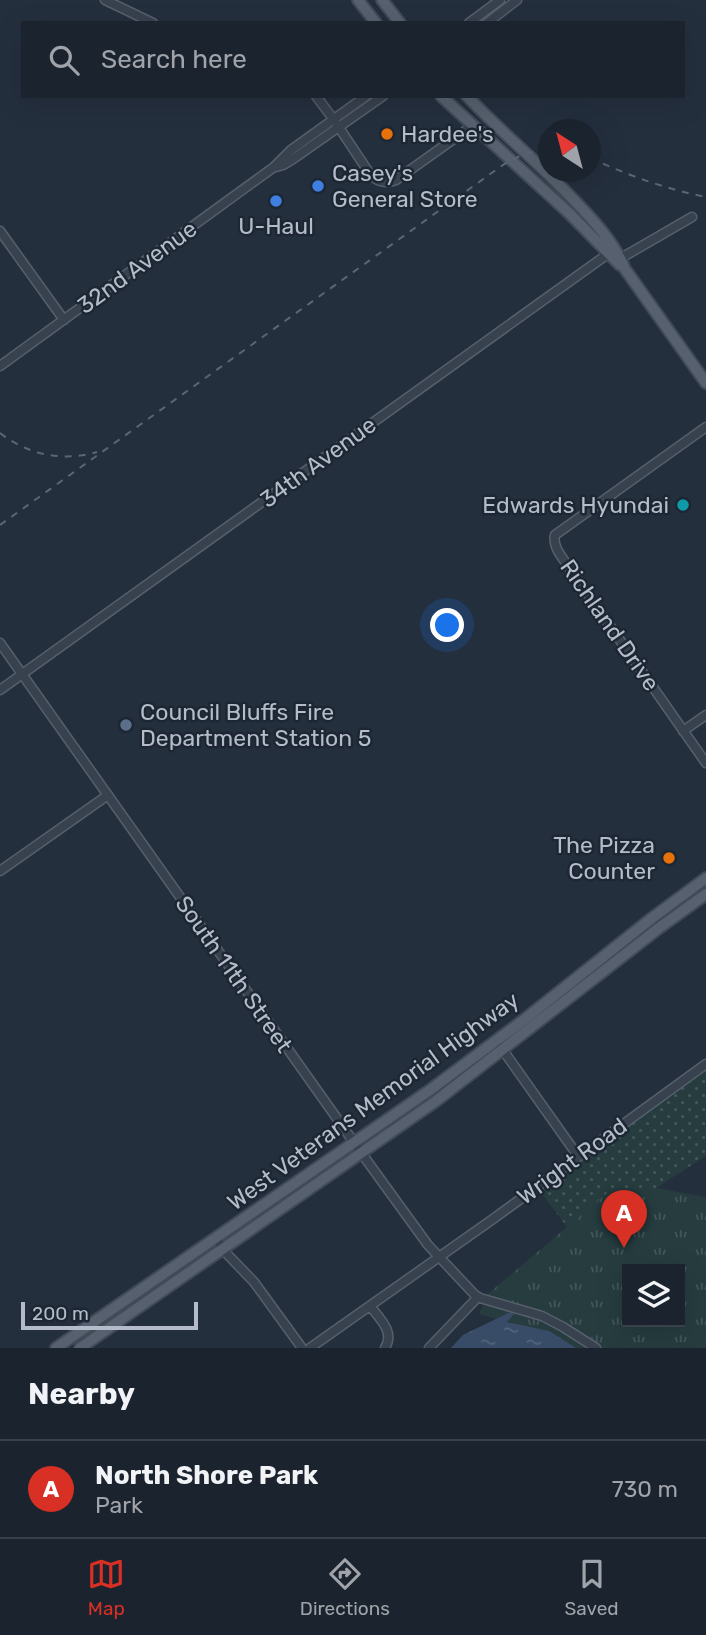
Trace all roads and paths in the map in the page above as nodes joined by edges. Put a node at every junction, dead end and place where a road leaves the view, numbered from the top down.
1 (105, 0) edge
2 (358, 0) edge
3 (382, 0) edge
4 (500, 0) edge
5 (517, 0) edge
6 (149, 21) edge
7 (374, 21) edge
8 (398, 21) edge
9 (472, 21) edge
10 (490, 21) edge
11 (317, 98) edge
12 (364, 98) edge
13 (380, 98) edge
14 (443, 98) edge
15 (469, 98) edge
16 (336, 124) junction
17 (472, 126) junction
18 (692, 217) dead end
19 (0, 231) edge
20 (615, 256) junction
21 (64, 320) junction
22 (0, 366) edge
23 (706, 381) edge
24 (706, 427) edge
25 (0, 643) edge
26 (23, 674) junction
27 (0, 691) edge
28 (706, 715) edge
29 (683, 731) junction
30 (706, 763) edge
31 (108, 795) junction
32 (0, 871) edge
33 (706, 877) edge
34 (706, 894) edge
35 (500, 1045) junction
36 (706, 1064) edge
37 (354, 1143) junction
38 (362, 1154) junction
39 (578, 1156) junction
40 (216, 1238) junction
41 (223, 1249) junction
42 (438, 1257) junction
43 (478, 1297) junction
44 (370, 1306) junction
45 (56, 1348) edge
46 (80, 1348) edge
47 (302, 1348) edge
48 (310, 1348) edge
49 (385, 1348) edge
50 (429, 1348) edge
51 (596, 1348) edge

1 - 6 street
2 - 7 main road
3 - 8 main road
4 - 9 street
5 - 10 street
11 - 16 street
12 - 16 street, 32nd Avenue
13 - 16 street, 32nd Avenue
14 - 17 main road
15 - 20 main road
16 - 17 street
16 - 21 street, 32nd Avenue
17 - 20 main road
18 - 20 street, 34th Avenue
19 - 21 street
20 - 23 main road
20 - 26 street, 34th Avenue
21 - 22 street, 32nd Avenue
24 - 29 street, Richland Drive
25 - 26 street, South 11th Street
26 - 27 street, 34th Avenue
26 - 31 street, South 11th Street
28 - 29 street
29 - 30 street, Richland Drive
31 - 32 street
31 - 37 street, South 11th Street
33 - 35 main road, West Veterans Memorial Highway
34 - 35 main road, West Veterans Memorial Highway
35 - 37 main road, West Veterans Memorial Highway
35 - 38 main road, West Veterans Memorial Highway
35 - 39 street
36 - 39 street, Wright Road
37 - 38 street, South 11th Street
37 - 40 main road, West Veterans Memorial Highway
38 - 41 main road, West Veterans Memorial Highway
38 - 42 street, South 11th Street
39 - 42 street, Wright Road
40 - 41 street
40 - 45 main road, West Veterans Memorial Highway
41 - 46 main road, West Veterans Memorial Highway
41 - 47 street
42 - 43 street, South 11th Street
42 - 44 street, Wright Road
43 - 50 street
43 - 51 street
44 - 48 street, Wright Road
44 - 49 street

